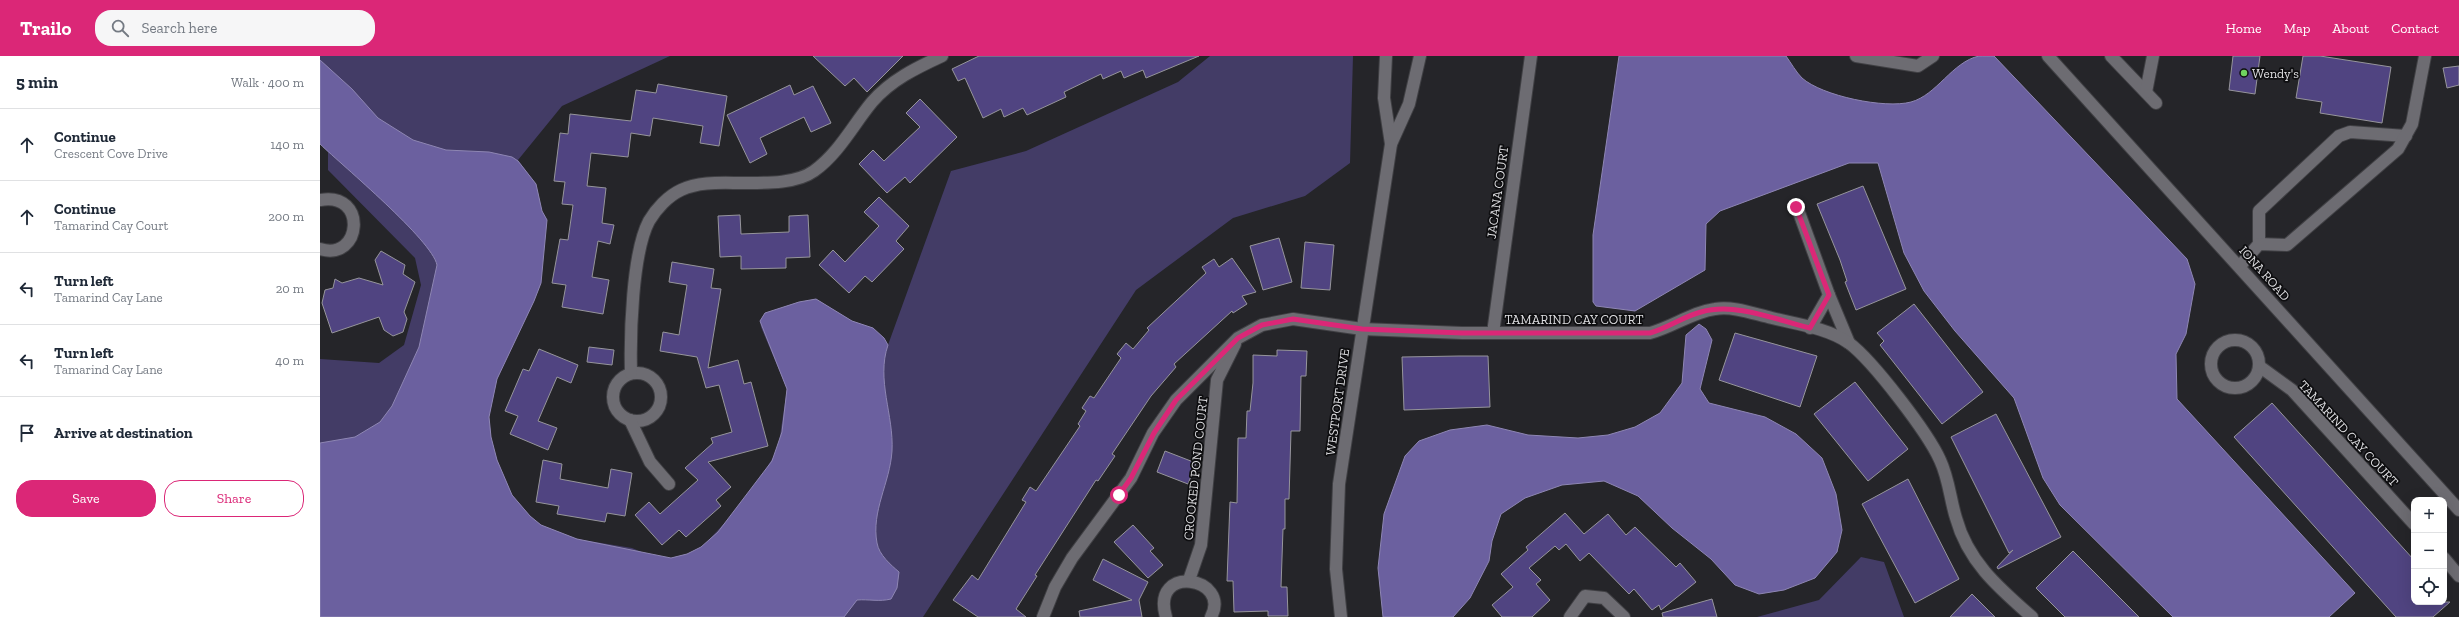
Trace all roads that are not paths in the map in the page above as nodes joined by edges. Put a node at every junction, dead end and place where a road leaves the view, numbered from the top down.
1 (942, 56) edge
2 (1386, 56) edge
3 (1420, 56) edge
4 (1531, 56) edge
5 (1856, 56) edge
6 (1933, 56) edge
7 (2048, 56) edge
8 (2110, 56) edge
9 (2153, 56) edge
10 (2425, 56) edge
11 (1892, 59) edge
12 (2146, 92) junction
13 (2156, 103) dead end
14 (2406, 136) junction
15 (1390, 144) junction
16 (320, 200) edge
17 (1796, 207) dead end
18 (2259, 244) junction
19 (320, 249) edge
20 (2240, 266) junction
21 (1829, 295) junction
22 (1810, 328) junction
23 (1362, 329) junction
24 (1493, 333) junction
25 (1238, 338) junction
26 (1849, 343) junction
27 (2259, 366) junction
28 (631, 373) junction
29 (630, 420) junction
30 (669, 484) dead end
31 (2459, 510) edge
32 (2411, 521) edge
33 (2447, 562) edge
34 (2459, 576) edge
35 (1189, 580) junction
36 (1043, 617) edge
37 (1166, 617) edge
38 (1211, 617) edge
39 (1341, 617) edge
40 (1570, 617) edge
41 (1624, 617) edge
42 (2032, 617) edge

1 - 28 street
2 - 15 street, WESTPORT DRIVE
3 - 15 street, WESTPORT DRIVE
4 - 24 street, JACANA COURT
5 - 11 street
6 - 11 street
7 - 20 street, IONA ROAD
8 - 12 street
9 - 12 street
10 - 14 street
12 - 13 street
14 - 18 street
14 - 18 street
15 - 23 street, WESTPORT DRIVE
16 - 19 street
17 - 21 street, TAMARIND CAY COURT
18 - 20 street
20 - 31 street, IONA ROAD
21 - 22 street
21 - 26 street, TAMARIND CAY COURT
22 - 24 street, TAMARIND CAY COURT
22 - 26 street, TAMARIND CAY COURT
23 - 24 street, TAMARIND CAY COURT
23 - 25 street, TAMARIND CAY COURT
23 - 39 street, WESTPORT DRIVE
25 - 35 street, CROOKED POND COURT
25 - 36 street, TAMARIND CAY COURT
26 - 42 street, TAMARIND CAY COURT
27 - 27 street
27 - 32 street, TAMARIND CAY COURT
28 - 29 street
28 - 29 street
29 - 30 street
33 - 34 street
35 - 37 street
35 - 38 street
40 - 41 street

